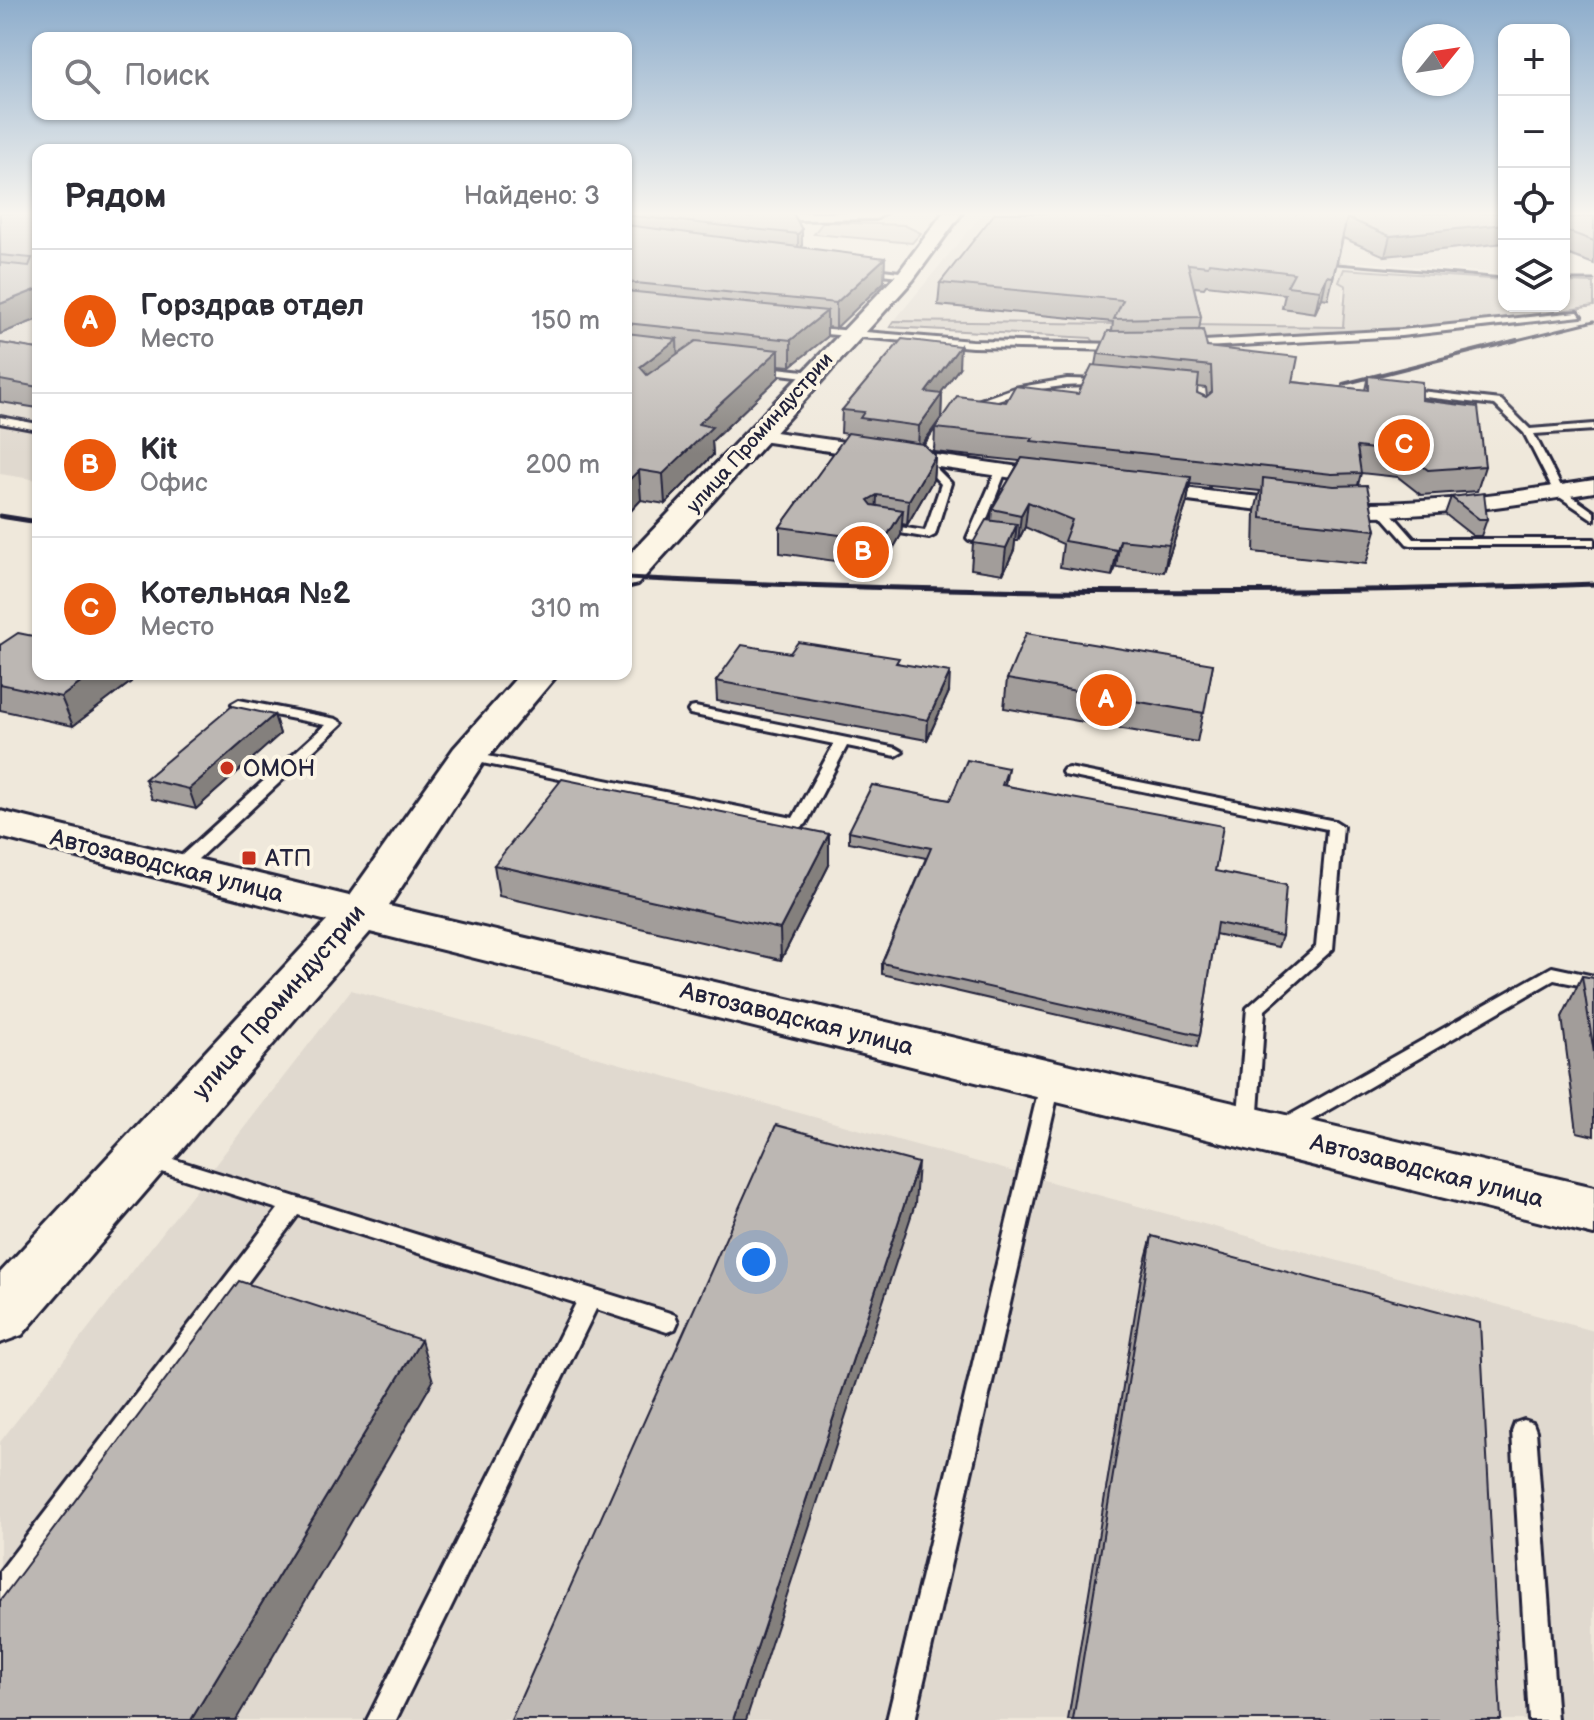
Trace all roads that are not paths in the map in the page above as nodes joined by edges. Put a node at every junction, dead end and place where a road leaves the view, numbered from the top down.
1 (890, 293) edge
2 (1578, 314) dead end
3 (790, 328) edge
4 (849, 335) junction
5 (1173, 346) edge
6 (1134, 347) edge
7 (755, 368) edge
8 (813, 375) junction
9 (1114, 384) edge
10 (1387, 390) edge
11 (0, 420) edge
12 (32, 426) edge
13 (1594, 427) edge
14 (1528, 432) junction
15 (761, 436) junction
16 (921, 458) junction
17 (1001, 471) junction
18 (1077, 480) edge
19 (1122, 486) edge
20 (1594, 486) edge
21 (1559, 492) junction
22 (1381, 508) junction
23 (1594, 517) edge
24 (876, 526) edge
25 (1594, 542) edge
26 (1012, 545) edge
27 (632, 571) edge
28 (535, 680) edge
29 (239, 704) edge
30 (695, 711) dead end
31 (842, 742) junction
32 (896, 752) dead end
33 (468, 756) junction
34 (1069, 772) dead end
35 (0, 824) edge
36 (176, 870) junction
37 (360, 914) junction
38 (1594, 982) edge
39 (1051, 1080) junction
40 (1260, 1130) junction
41 (142, 1158) junction
42 (293, 1205) junction
43 (1594, 1211) edge
44 (590, 1298) junction
45 (0, 1316) edge
46 (667, 1322) dead end
47 (1524, 1431) dead end
48 (0, 1592) edge
49 (381, 1720) edge
50 (901, 1720) edge
51 (1543, 1720) edge

1 - 4 main road, улица Проминдустрии
2 - 5 lane
3 - 4 lane
4 - 6 lane
4 - 8 main road, улица Проминдустрии
7 - 8 lane
8 - 15 main road, улица Проминдустрии
9 - 16 lane
10 - 14 lane
11 - 12 lane
13 - 14 lane
14 - 21 lane
15 - 16 street
15 - 27 main road, улица Проминдустрии
16 - 17 street
16 - 24 lane
17 - 18 street
17 - 26 lane
19 - 22 street
20 - 21 street
21 - 22 street
21 - 23 lane
22 - 25 lane
28 - 33 main road, улица Проминдустрии
29 - 36 lane
30 - 31 lane
31 - 32 lane
31 - 33 lane
33 - 37 main road, улица Проминдустрии
34 - 40 lane
35 - 36 main road, Автозаводская улица
36 - 37 main road, Автозаводская улица
37 - 39 main road, Автозаводская улица
37 - 41 main road, улица Проминдустрии
38 - 40 lane
39 - 40 main road, Автозаводская улица
39 - 50 lane
40 - 43 main road, Автозаводская улица
41 - 42 lane
41 - 45 main road, улица Проминдустрии
42 - 44 lane
42 - 48 lane
44 - 46 lane
44 - 49 lane
47 - 51 lane

